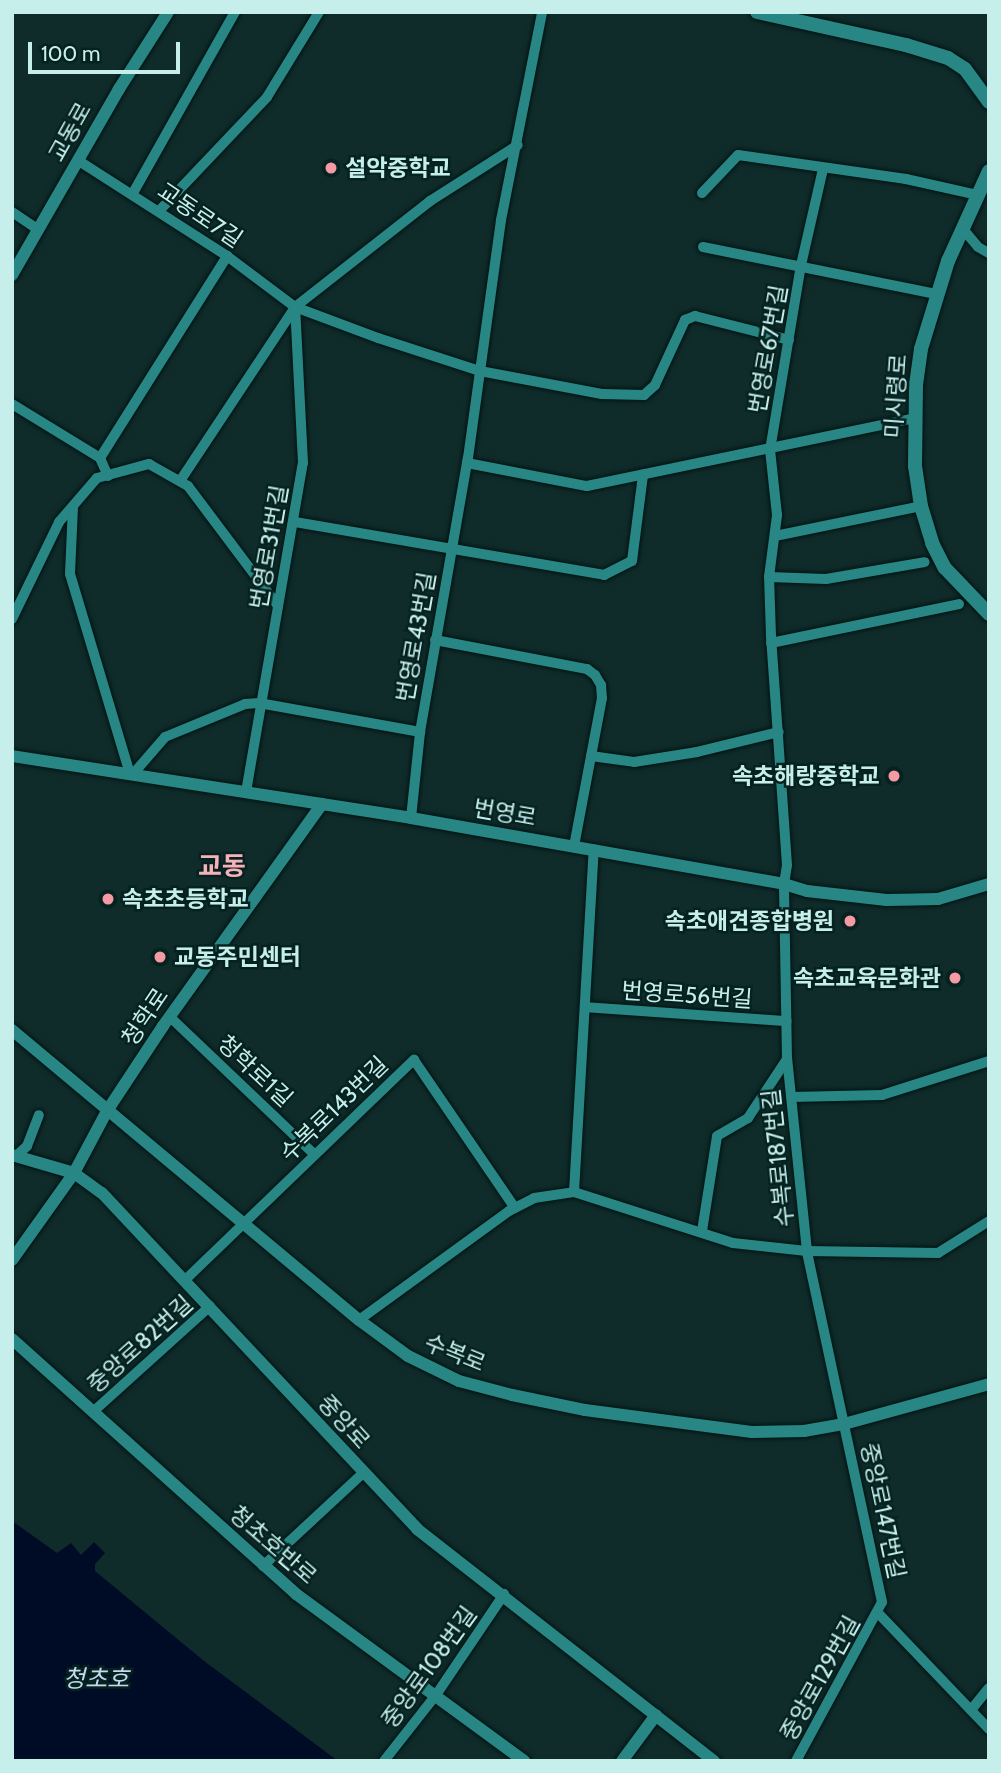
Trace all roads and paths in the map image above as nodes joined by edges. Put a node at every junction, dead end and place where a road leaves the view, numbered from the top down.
1 (168, 12) edge
2 (235, 12) edge
3 (319, 12) edge
4 (542, 12) edge
5 (757, 12) edge
6 (989, 102) edge
7 (518, 145) junction
8 (79, 161) junction
9 (823, 169) junction
10 (989, 171) edge
11 (132, 193) junction
12 (702, 193) dead end
13 (978, 195) junction
14 (159, 211) junction
15 (12, 212) edge
16 (963, 229) junction
17 (39, 230) junction
18 (703, 247) dead end
19 (989, 253) edge
20 (227, 256) junction
21 (801, 265) junction
22 (14, 268) edge
23 (937, 293) junction
24 (295, 307) junction
25 (789, 340) junction
26 (480, 371) junction
27 (12, 404) edge
28 (916, 418) junction
29 (770, 450) junction
30 (100, 458) junction
31 (467, 463) junction
32 (643, 475) junction
33 (108, 476) junction
34 (180, 481) junction
35 (73, 506) junction
36 (921, 506) junction
37 (295, 522) junction
38 (775, 537) junction
39 (451, 549) junction
40 (925, 562) dead end
41 (769, 577) junction
42 (959, 604) dead end
43 (278, 606) junction
44 (989, 614) edge
45 (12, 619) edge
46 (435, 640) junction
47 (771, 643) junction
48 (259, 704) junction
49 (419, 732) junction
50 (779, 732) junction
51 (12, 756) edge
52 (592, 756) junction
53 (132, 774) junction
54 (246, 792) junction
55 (322, 804) junction
56 (411, 818) junction
57 (574, 846) junction
58 (594, 850) junction
59 (784, 884) junction
60 (989, 884) edge
61 (585, 1007) junction
62 (170, 1017) junction
63 (787, 1021) junction
64 (12, 1030) edge
65 (787, 1059) junction
66 (989, 1061) edge
67 (791, 1097) junction
68 (107, 1111) junction
69 (39, 1115) dead end
70 (314, 1154) junction
71 (14, 1156) edge
72 (74, 1173) junction
73 (574, 1192) junction
74 (515, 1208) junction
75 (989, 1221) edge
76 (244, 1224) junction
77 (702, 1231) junction
78 (807, 1251) junction
79 (12, 1260) edge
80 (186, 1280) junction
81 (210, 1306) junction
82 (359, 1320) junction
83 (12, 1339) edge
84 (989, 1384) edge
85 (95, 1410) junction
86 (844, 1424) junction
87 (363, 1473) junction
88 (263, 1566) junction
89 (504, 1594) junction
90 (878, 1613) junction
91 (989, 1688) edge
92 (436, 1695) junction
93 (971, 1710) junction
94 (656, 1715) junction
95 (989, 1729) edge
96 (384, 1761) edge
97 (524, 1761) edge
98 (622, 1761) edge
99 (714, 1761) edge
100 (796, 1761) edge

1 - 8 street, 교동로
2 - 11 street
3 - 14 street
4 - 7 street, 번영로43번길
5 - 6 main road
7 - 24 street
7 - 26 street, 번영로43번길
8 - 11 street, 교동로7길
8 - 17 street, 교동로
9 - 12 street
9 - 13 street
9 - 21 street, 번영로67번길
10 - 13 main road, 미시령로
11 - 14 street, 교동로7길
13 - 16 main road, 미시령로
14 - 20 street, 교동로7길
15 - 17 street
16 - 19 street
16 - 23 main road, 미시령로
17 - 22 street, 교동로
18 - 21 street
20 - 24 street, 교동로7길
20 - 30 street
21 - 23 street
21 - 25 street, 번영로67번길
23 - 28 main road, 미시령로
24 - 26 street, 교동로7길
24 - 34 street
24 - 37 street, 번영로31번길
25 - 26 street, 교동로7길
25 - 29 street, 번영로67번길
26 - 31 street, 번영로43번길
27 - 30 street
28 - 29 street
28 - 36 main road, 미시령로
29 - 32 street
29 - 38 street, 번영로67번길
30 - 33 street
31 - 32 street
31 - 39 street, 번영로43번길
32 - 39 street
33 - 34 street
33 - 35 street
34 - 43 street
35 - 45 street
35 - 53 street
36 - 38 street
36 - 44 main road, 미시령로
37 - 39 street
37 - 43 street, 번영로31번길
38 - 41 street, 번영로67번길
39 - 46 street, 번영로43번길
40 - 41 street
41 - 47 street, 번영로67번길
42 - 47 street
43 - 48 street, 번영로31번길
46 - 49 street, 번영로43번길
46 - 52 street
47 - 50 street, 번영로67번길
48 - 49 street
48 - 53 street
48 - 54 street, 번영로31번길
49 - 56 street, 번영로43번길
50 - 52 street
50 - 59 street, 번영로67번길
51 - 53 street, 번영로
52 - 57 street
53 - 54 street, 번영로
54 - 55 street, 번영로
55 - 56 street, 번영로
55 - 62 street, 청학로
56 - 57 street, 번영로
57 - 58 street, 번영로
58 - 59 street, 번영로
58 - 61 street
59 - 60 street, 번영로
59 - 63 street, 수복로187번길
61 - 63 street, 번영로56번길
61 - 73 street
62 - 68 street, 청학로
62 - 70 street, 청학로1길
63 - 65 street, 수복로187번길
64 - 68 street, 수복로
65 - 67 street, 수복로187번길
65 - 77 street
66 - 67 street
67 - 78 street, 수복로187번길
68 - 72 street, 청학로
68 - 76 street, 수복로
69 - 71 street
70 - 74 street, 수복로143번길
70 - 76 street, 수복로143번길
71 - 72 street, 중앙로
72 - 79 street, 청학로
72 - 80 street, 중앙로
73 - 74 street
73 - 77 street
74 - 82 street
75 - 78 street
76 - 80 street, 수복로143번길
76 - 82 street, 수복로
77 - 78 street
78 - 86 street, 수복로187번길
80 - 81 street, 중앙로
81 - 85 street, 중앙로82번길
81 - 87 street, 중앙로
82 - 86 street, 수복로
83 - 85 street, 청초호반로
84 - 86 street, 수복로
85 - 88 street, 청초호반로
86 - 90 street, 중앙로147번길
87 - 88 street
87 - 89 street, 중앙로
88 - 92 street, 청초호반로
89 - 92 street, 중앙로108번길
89 - 94 street, 중앙로
90 - 93 street, 중앙로147번길
90 - 100 street, 중앙로129번길
91 - 93 street
92 - 96 street, 중앙로108번길
92 - 97 street, 청초호반로
93 - 95 street, 중앙로147번길
94 - 98 street
94 - 99 street, 중앙로

